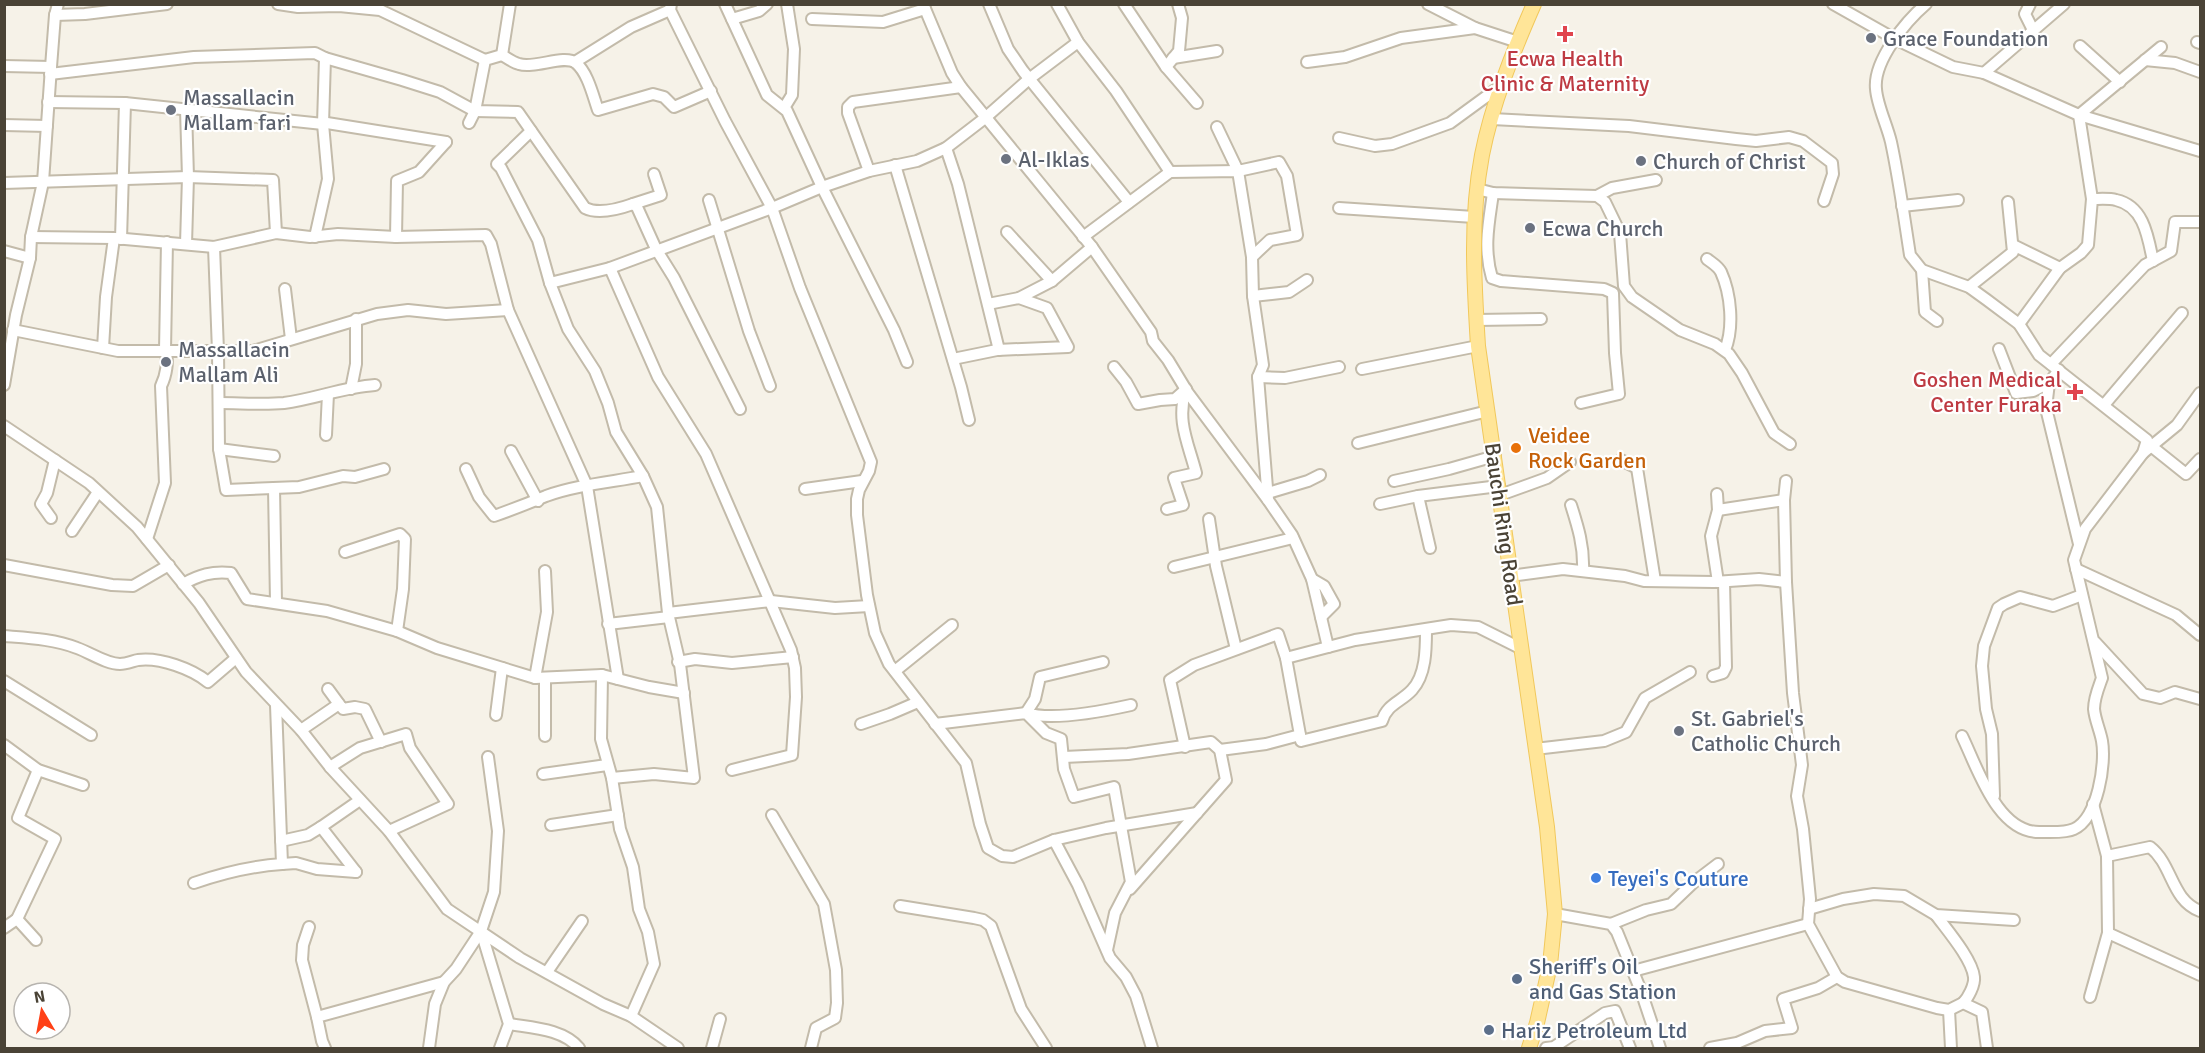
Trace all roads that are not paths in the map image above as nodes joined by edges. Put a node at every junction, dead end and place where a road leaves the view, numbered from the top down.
1 (167, 4) edge
2 (278, 4) edge
3 (510, 4) edge
4 (725, 4) edge
5 (766, 4) edge
6 (787, 4) edge
7 (989, 4) edge
8 (1058, 4) edge
9 (1124, 4) edge
10 (1428, 4) edge
11 (1534, 4) edge
12 (1833, 4) edge
13 (1926, 4) edge
14 (2030, 4) edge
15 (2064, 4) edge
16 (1182, 6) edge
17 (671, 7) edge
18 (924, 7) edge
19 (57, 10) edge
20 (812, 19) dead end
21 (732, 20) junction
22 (1475, 28) junction
23 (2033, 30) junction
24 (1895, 39) junction
25 (1078, 42) junction
26 (1518, 42) junction
27 (2080, 46) dead end
28 (2161, 46) dead end
29 (1217, 51) dead end
30 (502, 55) junction
31 (325, 58) junction
32 (484, 60) junction
33 (2145, 60) junction
34 (575, 62) junction
35 (1170, 62) junction
36 (1306, 62) dead end
37 (4, 66) edge
38 (50, 70) junction
39 (2200, 72) edge
40 (1984, 73) junction
41 (1029, 79) junction
42 (2120, 82) junction
43 (1502, 84) junction
44 (962, 87) junction
45 (711, 91) junction
46 (48, 102) junction
47 (1197, 102) dead end
48 (124, 103) junction
49 (784, 108) junction
50 (186, 109) junction
51 (475, 111) junction
52 (2079, 115) junction
53 (985, 118) junction
54 (1492, 119) junction
55 (469, 123) dead end
56 (323, 124) junction
57 (4, 125) edge
58 (47, 126) junction
59 (1217, 127) dead end
60 (531, 131) junction
61 (1339, 138) dead end
62 (946, 148) junction
63 (2200, 151) edge
64 (895, 165) junction
65 (869, 171) junction
66 (1238, 171) junction
67 (1170, 172) junction
68 (654, 174) dead end
69 (188, 177) junction
70 (121, 178) junction
71 (1656, 180) dead end
72 (43, 182) junction
73 (4, 183) edge
74 (822, 186) junction
75 (1477, 189) junction
76 (1493, 193) junction
77 (1598, 196) junction
78 (2092, 199) junction
79 (709, 200) dead end
80 (1958, 200) dead end
81 (1824, 201) dead end
82 (1129, 202) junction
83 (2008, 202) dead end
84 (633, 204) junction
85 (1902, 206) junction
86 (772, 208) junction
87 (1339, 208) dead end
88 (1474, 217) junction
89 (2200, 222) edge
90 (717, 228) junction
91 (276, 232) junction
92 (1007, 232) dead end
93 (31, 237) junction
94 (315, 237) junction
95 (396, 237) junction
96 (1083, 237) junction
97 (118, 238) junction
98 (167, 242) junction
99 (186, 244) junction
100 (2013, 245) junction
101 (214, 247) junction
102 (1092, 247) junction
103 (656, 249) junction
104 (4, 251) edge
105 (1252, 257) junction
106 (30, 258) junction
107 (1707, 259) dead end
108 (2153, 261) junction
109 (610, 268) junction
110 (2060, 268) junction
111 (1922, 270) junction
112 (1052, 280) junction
113 (1307, 280) dead end
114 (550, 283) junction
115 (1969, 287) junction
116 (285, 290) dead end
117 (1253, 296) junction
118 (1019, 298) junction
119 (988, 304) junction
120 (508, 310) junction
121 (2182, 313) dead end
122 (10, 314) edge
123 (1541, 319) dead end
124 (356, 320) junction
125 (1476, 320) junction
126 (1937, 321) dead end
127 (2019, 324) junction
128 (13, 330) junction
129 (291, 339) junction
130 (1478, 346) junction
131 (104, 348) junction
132 (1999, 348) dead end
133 (165, 350) junction
134 (999, 350) junction
135 (1725, 350) junction
136 (218, 351) junction
137 (952, 359) junction
138 (907, 362) dead end
139 (1114, 367) dead end
140 (1339, 367) dead end
141 (2055, 367) junction
142 (1362, 369) dead end
143 (1258, 377) junction
144 (5, 378) edge
145 (2049, 382) junction
146 (375, 386) dead end
147 (770, 386) dead end
148 (351, 389) junction
149 (1186, 389) junction
150 (2200, 393) edge
151 (328, 394) junction
152 (219, 403) junction
153 (1581, 403) dead end
154 (2104, 405) junction
155 (740, 409) dead end
156 (1488, 411) junction
157 (969, 420) dead end
158 (4, 426) edge
159 (326, 435) dead end
160 (1358, 442) dead end
161 (1790, 444) dead end
162 (219, 449) junction
163 (2147, 450) junction
164 (511, 451) dead end
165 (274, 456) dead end
166 (1495, 456) junction
167 (2200, 459) edge
168 (55, 460) junction
169 (1621, 460) dead end
170 (1570, 462) dead end
171 (384, 469) dead end
172 (466, 469) dead end
173 (1320, 475) dead end
174 (643, 476) junction
175 (862, 481) junction
176 (1394, 481) dead end
177 (1786, 481) dead end
178 (587, 486) junction
179 (274, 488) junction
180 (805, 489) dead end
181 (1500, 490) junction
182 (98, 492) junction
183 (1717, 494) dead end
184 (1268, 496) junction
185 (1418, 496) junction
186 (1784, 500) junction
187 (538, 501) junction
188 (1380, 504) dead end
189 (1571, 505) dead end
190 (1167, 509) dead end
191 (1718, 510) junction
192 (51, 518) dead end
193 (1209, 519) dead end
194 (72, 531) dead end
195 (1293, 538) junction
196 (147, 539) junction
197 (2079, 544) junction
198 (1430, 548) dead end
199 (345, 552) dead end
200 (1216, 557) junction
201 (169, 564) junction
202 (4, 565) edge
203 (1173, 567) dead end
204 (2076, 569) junction
205 (1583, 570) junction
206 (545, 571) dead end
207 (1510, 576) junction
208 (1312, 579) junction
209 (1655, 582) junction
210 (1721, 582) junction
211 (1786, 582) junction
212 (183, 584) junction
213 (2082, 595) junction
214 (771, 601) junction
215 (276, 602) junction
216 (869, 606) junction
217 (668, 615) junction
218 (1321, 617) junction
219 (608, 624) junction
220 (952, 625) dead end
221 (1426, 630) junction
222 (397, 631) junction
223 (2200, 635) edge
224 (4, 636) edge
225 (2093, 639) junction
226 (1328, 647) junction
227 (1236, 649) junction
228 (1522, 649) junction
229 (793, 657) junction
230 (236, 658) junction
231 (1286, 658) junction
232 (678, 662) junction
233 (1102, 662) dead end
234 (502, 668) junction
235 (894, 671) junction
236 (1690, 672) dead end
237 (603, 675) junction
238 (1713, 676) dead end
239 (540, 678) junction
240 (618, 679) junction
241 (4, 681) edge
242 (328, 689) dead end
243 (684, 693) junction
244 (2200, 699) edge
245 (918, 702) junction
246 (339, 704) junction
247 (276, 705) junction
248 (1131, 705) dead end
249 (1026, 713) junction
250 (496, 715) dead end
251 (935, 723) junction
252 (861, 724) dead end
253 (301, 730) junction
254 (92, 735) dead end
255 (1300, 735) junction
256 (545, 736) dead end
257 (1962, 736) dead end
258 (381, 742) junction
259 (4, 745) edge
260 (1185, 747) junction
261 (1535, 749) junction
262 (1220, 750) junction
263 (488, 757) dead end
264 (1064, 757) junction
265 (607, 765) junction
266 (330, 767) junction
267 (38, 770) junction
268 (732, 770) dead end
269 (543, 774) dead end
270 (612, 778) junction
271 (83, 785) dead end
272 (360, 800) junction
273 (1994, 803) junction
274 (2093, 804) junction
275 (1197, 813) junction
276 (772, 815) dead end
277 (618, 816) junction
278 (551, 825) dead end
279 (1121, 825) junction
280 (321, 827) junction
281 (388, 831) junction
282 (1054, 840) junction
283 (281, 841) junction
284 (2107, 856) junction
285 (282, 864) junction
286 (1718, 864) dead end
287 (194, 883) dead end
288 (1125, 895) junction
289 (900, 906) dead end
290 (1809, 909) junction
291 (2200, 911) edge
292 (1556, 914) junction
293 (1936, 915) junction
294 (17, 919) junction
295 (2014, 920) dead end
296 (582, 921) dead end
297 (1611, 924) junction
298 (1808, 924) junction
299 (309, 927) dead end
300 (4, 928) edge
301 (481, 931) junction
302 (2109, 933) junction
303 (36, 939) dead end
304 (1107, 950) junction
305 (1633, 971) junction
306 (547, 972) junction
307 (2200, 975) edge
308 (1837, 976) junction
309 (444, 982) junction
310 (2090, 997) dead end
311 (1963, 1003) junction
312 (1949, 1010) junction
313 (631, 1016) junction
314 (317, 1017) junction
315 (720, 1019) dead end
316 (509, 1024) junction
317 (325, 1048) edge
318 (429, 1048) edge
319 (500, 1048) edge
320 (579, 1048) edge
321 (678, 1048) edge
322 (712, 1048) edge
323 (811, 1048) edge
324 (1046, 1048) edge
325 (1152, 1048) edge
326 (1531, 1048) edge
327 (1546, 1048) edge
328 (1630, 1048) edge
329 (1660, 1048) edge
330 (1710, 1048) edge
331 (1951, 1048) edge
332 (1987, 1048) edge

1 - 19 street
2 - 32 street
3 - 30 street
4 - 21 street
5 - 21 street
6 - 49 street
7 - 41 street
8 - 25 street
9 - 35 street
10 - 22 street
11 - 26 main road, Bauchi Ring Road
12 - 24 street
13 - 24 street
14 - 23 street
15 - 23 street
16 - 35 street
17 - 34 street
17 - 45 street
18 - 20 street
18 - 44 street
19 - 38 street
21 - 49 street
22 - 26 street
22 - 36 street
23 - 40 street
24 - 40 street
24 - 85 street
25 - 41 street
25 - 67 street
26 - 43 main road, Bauchi Ring Road
27 - 42 street
28 - 33 street
29 - 35 street
30 - 32 street
30 - 34 street
31 - 38 street
31 - 51 street
31 - 56 street
32 - 51 street
33 - 39 street
33 - 42 street
34 - 45 street
35 - 47 street
37 - 38 street
38 - 46 street
40 - 52 street
41 - 53 street
41 - 82 street
42 - 52 street
43 - 54 main road, Bauchi Ring Road
43 - 61 street
44 - 53 street
44 - 65 street
45 - 86 street
46 - 48 street
46 - 58 street
48 - 50 street
48 - 70 street
49 - 74 street
50 - 56 street
50 - 69 street
51 - 55 street
51 - 60 street
52 - 63 street
52 - 78 street
53 - 62 street
53 - 96 street
54 - 75 main road, Bauchi Ring Road
54 - 81 street
56 - 94 street
56 - 95 street
57 - 58 street
58 - 72 street
59 - 66 street
60 - 84 street
60 - 114 street
62 - 64 street
62 - 119 street
64 - 65 street
64 - 137 street
65 - 74 street
66 - 67 street
66 - 105 street
66 - 105 street
67 - 82 street
68 - 84 street
69 - 70 street
69 - 91 street
69 - 99 street
70 - 72 street
70 - 97 street
71 - 77 street
72 - 73 street
72 - 93 street
74 - 86 street
74 - 138 street
75 - 76 street
75 - 88 main road, Bauchi Ring Road
76 - 77 street
76 - 153 street
77 - 135 street
78 - 108 street
78 - 110 street
79 - 90 street
80 - 85 street
82 - 96 street
83 - 100 street
84 - 103 street
85 - 111 street
86 - 90 street
86 - 175 street
87 - 88 street
88 - 125 main road, Bauchi Ring Road
89 - 108 street
90 - 103 street
90 - 147 street
91 - 94 street
91 - 101 street
92 - 112 street
93 - 97 street
93 - 106 street
94 - 95 street
95 - 120 street
96 - 102 street
97 - 98 street
97 - 131 street
98 - 99 street
98 - 133 street
99 - 101 street
100 - 110 street
100 - 115 street
101 - 136 street
102 - 112 street
102 - 149 street
103 - 109 street
103 - 155 street
104 - 106 street
105 - 117 street
106 - 122 street
107 - 135 street
108 - 141 street
109 - 114 street
109 - 214 street
110 - 127 street
111 - 115 street
111 - 126 street
112 - 118 street
113 - 117 street
114 - 174 street
115 - 127 street
116 - 129 street
117 - 143 street
118 - 119 street
118 - 134 street
119 - 134 street
120 - 124 street
120 - 178 street
121 - 154 street
122 - 128 street
123 - 125 street
124 - 129 street
124 - 148 street
125 - 130 main road, Bauchi Ring Road
127 - 141 street
128 - 131 street
128 - 144 street
129 - 136 street
130 - 142 street
130 - 156 main road, Bauchi Ring Road
131 - 133 street
132 - 145 street
133 - 136 street
133 - 196 street
134 - 137 street
135 - 161 street
136 - 152 street
137 - 157 street
139 - 149 street
140 - 143 street
141 - 145 street
141 - 154 street
143 - 184 street
145 - 197 street
146 - 148 street
148 - 151 street
149 - 184 street
149 - 190 street
150 - 163 street
151 - 152 street
151 - 159 street
152 - 162 street
154 - 163 street
156 - 160 street
156 - 166 main road, Bauchi Ring Road
158 - 168 street
162 - 165 street
162 - 179 street
163 - 167 street
163 - 197 street
164 - 187 street
166 - 176 street
166 - 181 main road, Bauchi Ring Road
168 - 182 street
168 - 192 street
169 - 209 street
170 - 181 street
171 - 179 street
172 - 187 street
173 - 184 street
174 - 178 street
174 - 217 street
175 - 180 street
175 - 216 street
177 - 186 street
178 - 187 street
178 - 219 street
179 - 215 street
181 - 185 street
181 - 207 main road, Bauchi Ring Road
182 - 194 street
182 - 196 street
183 - 191 street
184 - 195 street
185 - 188 street
185 - 198 street
186 - 191 street
186 - 211 street
189 - 205 street
191 - 210 street
193 - 200 street
195 - 200 street
195 - 208 street
196 - 201 street
197 - 204 street
199 - 222 street
200 - 203 street
200 - 227 street
201 - 202 street
201 - 212 street
204 - 213 street
204 - 223 street
205 - 207 street
205 - 209 street
206 - 239 street
207 - 228 main road, Bauchi Ring Road
208 - 218 street
208 - 218 street
209 - 210 street
210 - 211 street
210 - 238 street
211 - 290 street
212 - 215 street
212 - 230 street
213 - 225 street
213 - 273 street
214 - 216 street
214 - 217 street
214 - 229 street
215 - 222 street
216 - 235 street
217 - 219 street
217 - 232 street
218 - 226 street
219 - 240 street
220 - 235 street
221 - 226 street
221 - 228 street
221 - 255 street
222 - 234 street
224 - 230 street
225 - 244 street
225 - 274 street
226 - 231 street
227 - 231 street
227 - 260 street
228 - 261 main road, Bauchi Ring Road
229 - 232 street
229 - 268 street
230 - 247 street
231 - 255 street
232 - 243 street
233 - 249 street
234 - 239 street
234 - 250 street
235 - 245 street
236 - 261 street
237 - 239 street
237 - 240 street
237 - 265 street
239 - 256 street
240 - 243 street
241 - 254 street
242 - 246 street
243 - 270 street
245 - 251 street
245 - 252 street
246 - 253 street
246 - 258 street
247 - 253 street
247 - 283 street
248 - 249 street
249 - 251 street
249 - 264 street
251 - 282 street
253 - 266 street
255 - 262 street
257 - 273 street
258 - 266 street
258 - 281 street
259 - 267 street
260 - 262 street
260 - 264 street
261 - 292 main road, Bauchi Ring Road
262 - 275 street
263 - 301 street
264 - 279 street
265 - 269 street
265 - 270 street
266 - 272 street
267 - 271 street
267 - 294 street
270 - 277 street
272 - 280 street
272 - 281 street
273 - 274 street
274 - 284 street
275 - 279 street
275 - 288 street
276 - 323 street
277 - 278 street
277 - 313 street
279 - 282 street
279 - 288 street
280 - 283 street
280 - 285 street
281 - 301 street
282 - 304 street
283 - 285 street
284 - 291 street
284 - 302 street
285 - 287 street
286 - 297 street
288 - 304 street
289 - 324 street
290 - 293 street
290 - 298 street
292 - 297 street
292 - 326 main road, Bauchi Ring Road
293 - 295 street
293 - 311 street
294 - 300 street
294 - 303 street
296 - 306 street
297 - 305 street
298 - 305 street
298 - 308 street
299 - 314 street
301 - 306 street
301 - 309 street
301 - 316 street
302 - 307 street
302 - 310 street
304 - 325 street
305 - 329 street
306 - 313 street
308 - 312 street
308 - 330 street
309 - 314 street
309 - 318 street
311 - 312 street
311 - 332 street
312 - 331 street
313 - 321 street
314 - 317 street
315 - 322 street
316 - 319 street
316 - 320 street
327 - 328 street

